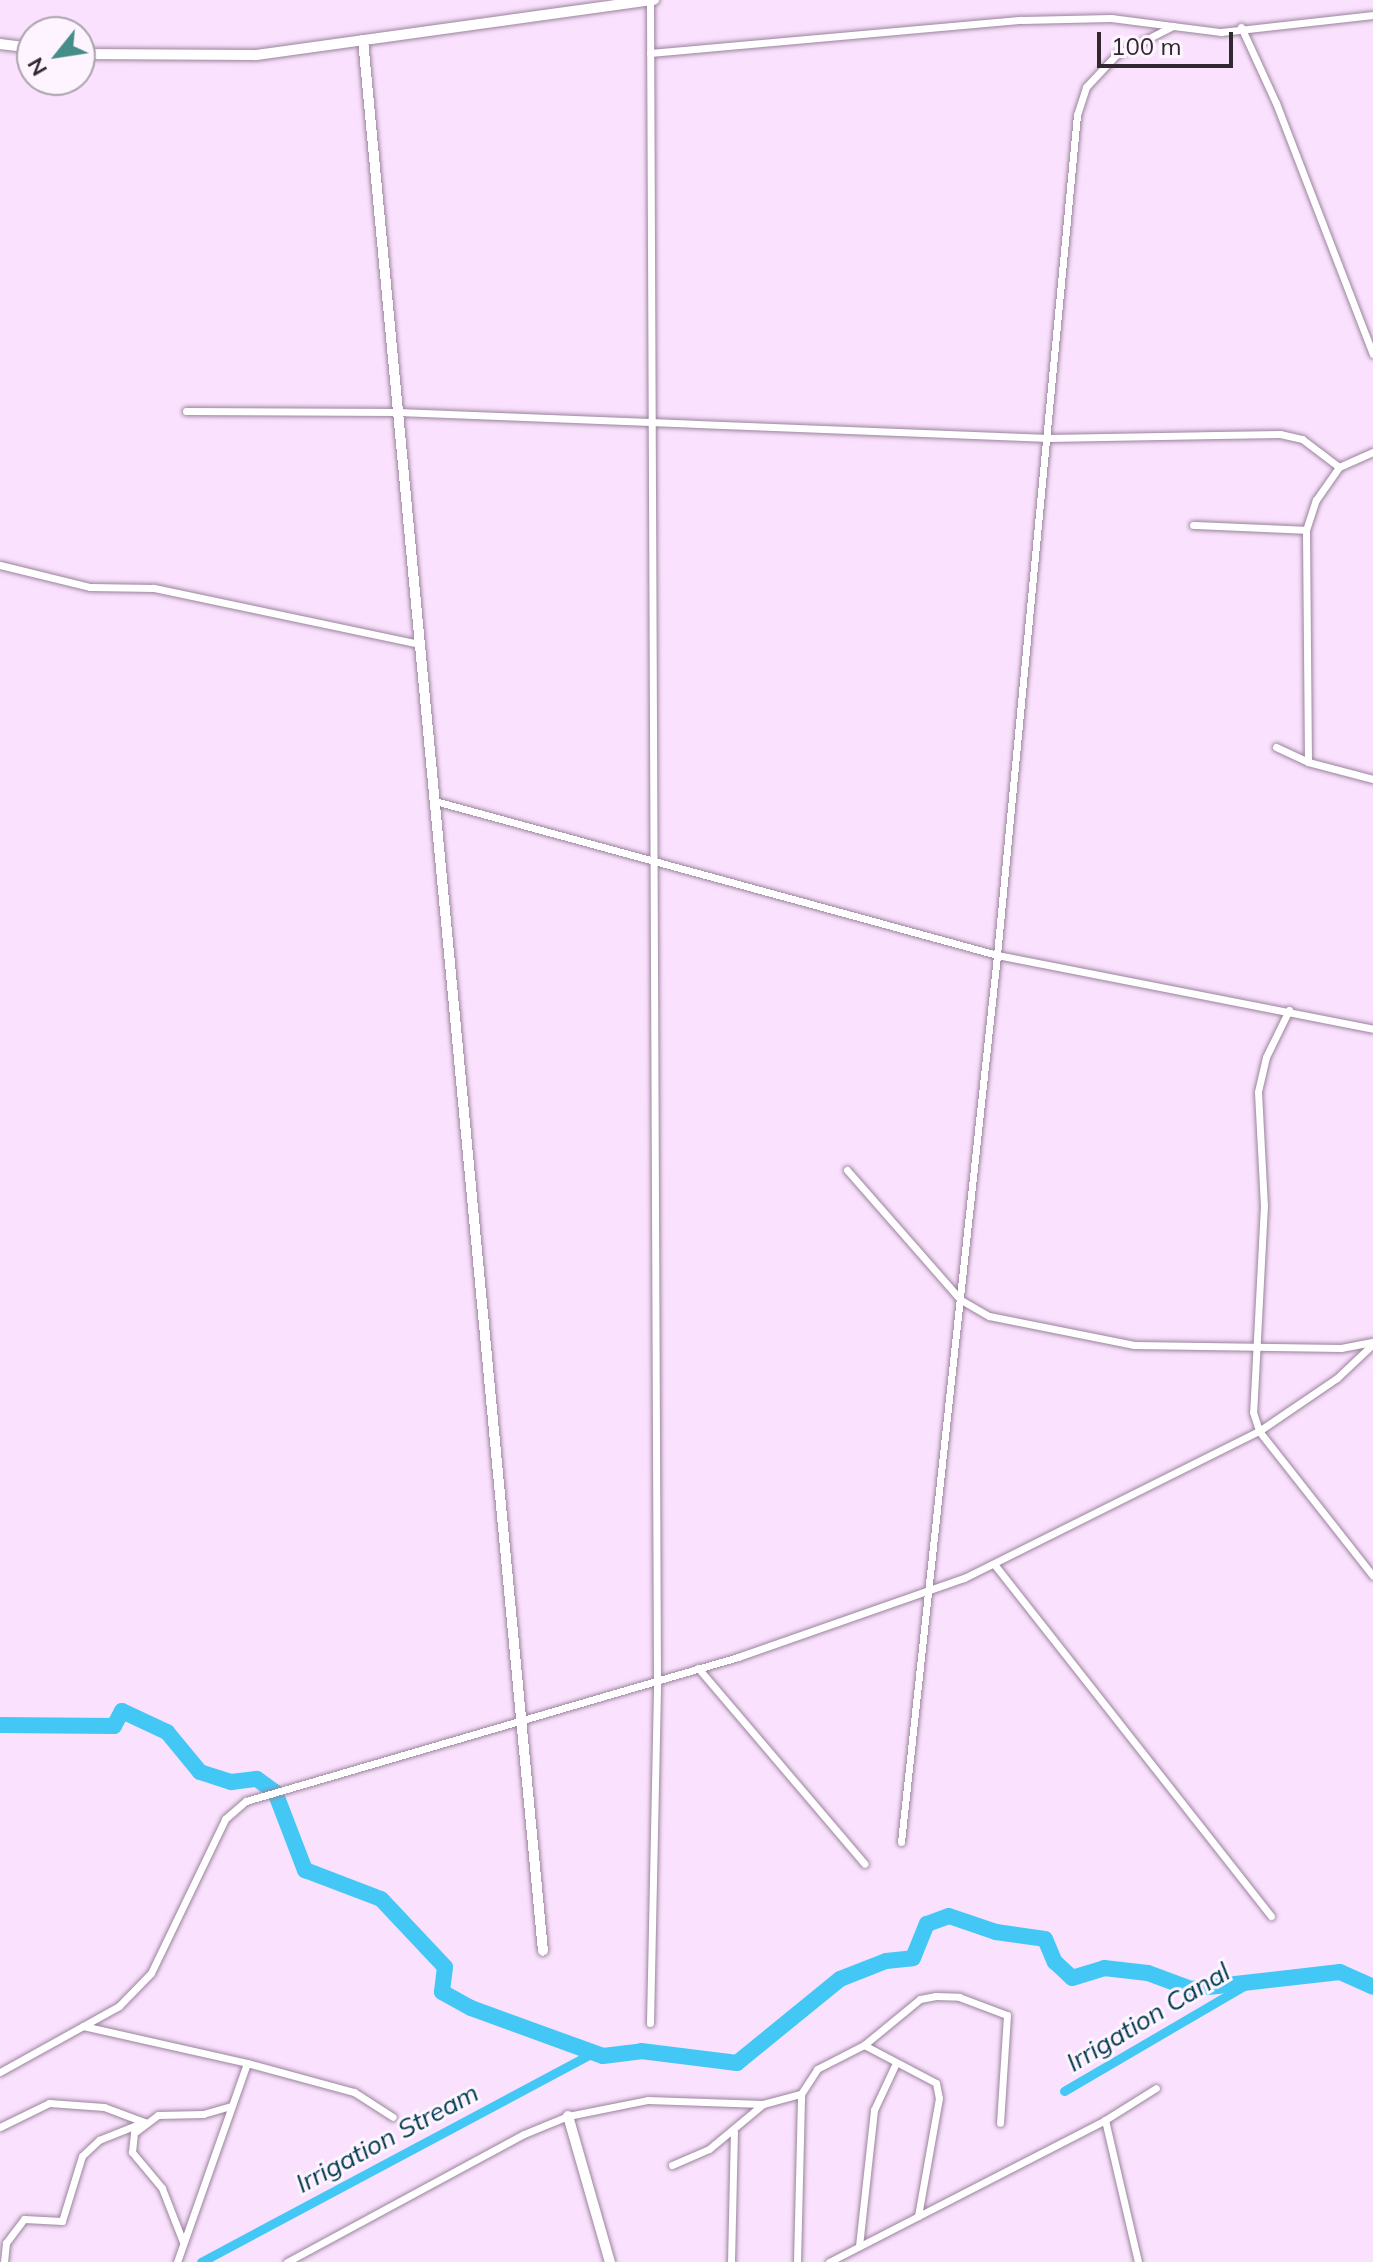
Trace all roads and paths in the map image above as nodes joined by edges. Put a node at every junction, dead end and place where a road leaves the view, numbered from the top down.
1 (652, 0) edge
2 (1373, 15) edge
3 (1173, 26) junction
4 (1241, 27) junction
5 (363, 40) junction
6 (650, 53) junction
7 (96, 54) edge
8 (1373, 354) edge
9 (186, 411) dead end
10 (398, 412) junction
11 (654, 422) junction
12 (1048, 438) junction
13 (1373, 452) edge
14 (1339, 467) junction
15 (1193, 525) dead end
16 (1306, 530) junction
17 (0, 565) edge
18 (420, 644) junction
19 (1276, 747) dead end
20 (1308, 762) junction
21 (1373, 779) edge
22 (435, 801) junction
23 (653, 862) junction
24 (997, 955) junction
25 (1289, 1010) junction
26 (1373, 1029) edge
27 (847, 1170) dead end
28 (961, 1300) junction
29 (1373, 1343) edge
30 (1256, 1347) junction
31 (1259, 1431) junction
32 (994, 1564) junction
33 (1373, 1576) edge
34 (929, 1591) junction
35 (698, 1668) junction
36 (657, 1680) junction
37 (521, 1719) junction
38 (901, 1842) dead end
39 (865, 1864) dead end
40 (1271, 1916) dead end
41 (543, 1951) dead end
42 (650, 2023) dead end
43 (83, 2026) junction
44 (864, 2045) junction
45 (247, 2063) junction
46 (895, 2065) junction
47 (0, 2072) edge
48 (1156, 2088) dead end
49 (801, 2094) junction
50 (763, 2104) junction
51 (231, 2106) junction
52 (568, 2116) junction
53 (393, 2117) dead end
54 (1105, 2120) junction
55 (144, 2122) junction
56 (1000, 2123) dead end
57 (0, 2127) edge
58 (734, 2132) junction
59 (672, 2165) dead end
60 (918, 2216) junction
61 (183, 2244) junction
62 (859, 2246) junction
63 (304, 2253) junction
64 (840, 2259) edge
65 (4, 2262) edge
66 (177, 2262) edge
67 (287, 2262) edge
68 (301, 2262) edge
69 (610, 2262) edge
70 (731, 2262) edge
71 (797, 2262) edge
72 (829, 2262) edge
73 (1138, 2262) edge

1 - 5 street
1 - 6 street
2 - 4 street
3 - 4 street
3 - 6 street
3 - 12 street
4 - 8 street
5 - 7 street
5 - 10 street
6 - 11 street
9 - 10 street
10 - 11 street
10 - 18 street
11 - 12 street
11 - 23 street
12 - 14 street
12 - 24 street
13 - 14 street
14 - 16 street
15 - 16 street
16 - 20 street
17 - 18 street
18 - 22 street
19 - 20 street
20 - 21 street
22 - 23 street
22 - 37 street
23 - 24 street
23 - 36 street
24 - 25 street
24 - 28 street
25 - 26 street
25 - 30 street
27 - 28 street
28 - 30 street
28 - 34 street
29 - 30 street
29 - 31 street
30 - 31 street
31 - 32 street
31 - 33 street
32 - 34 street
32 - 40 street
34 - 35 street
34 - 38 street
35 - 36 street
35 - 39 street
36 - 37 street
36 - 42 street
37 - 41 street
37 - 43 street
43 - 45 street
43 - 47 street
44 - 46 street
44 - 49 street
44 - 56 street
45 - 51 street
45 - 53 street
46 - 60 street
46 - 62 street
48 - 54 street
49 - 50 street
49 - 71 street
50 - 52 street
50 - 58 street
51 - 55 street
51 - 61 street
52 - 63 street
52 - 69 street
54 - 60 street
54 - 73 street
55 - 57 street
55 - 61 street
55 - 65 street
58 - 59 street
58 - 70 street
60 - 62 street
61 - 66 street
62 - 64 street
63 - 67 street
63 - 68 street
64 - 72 street

